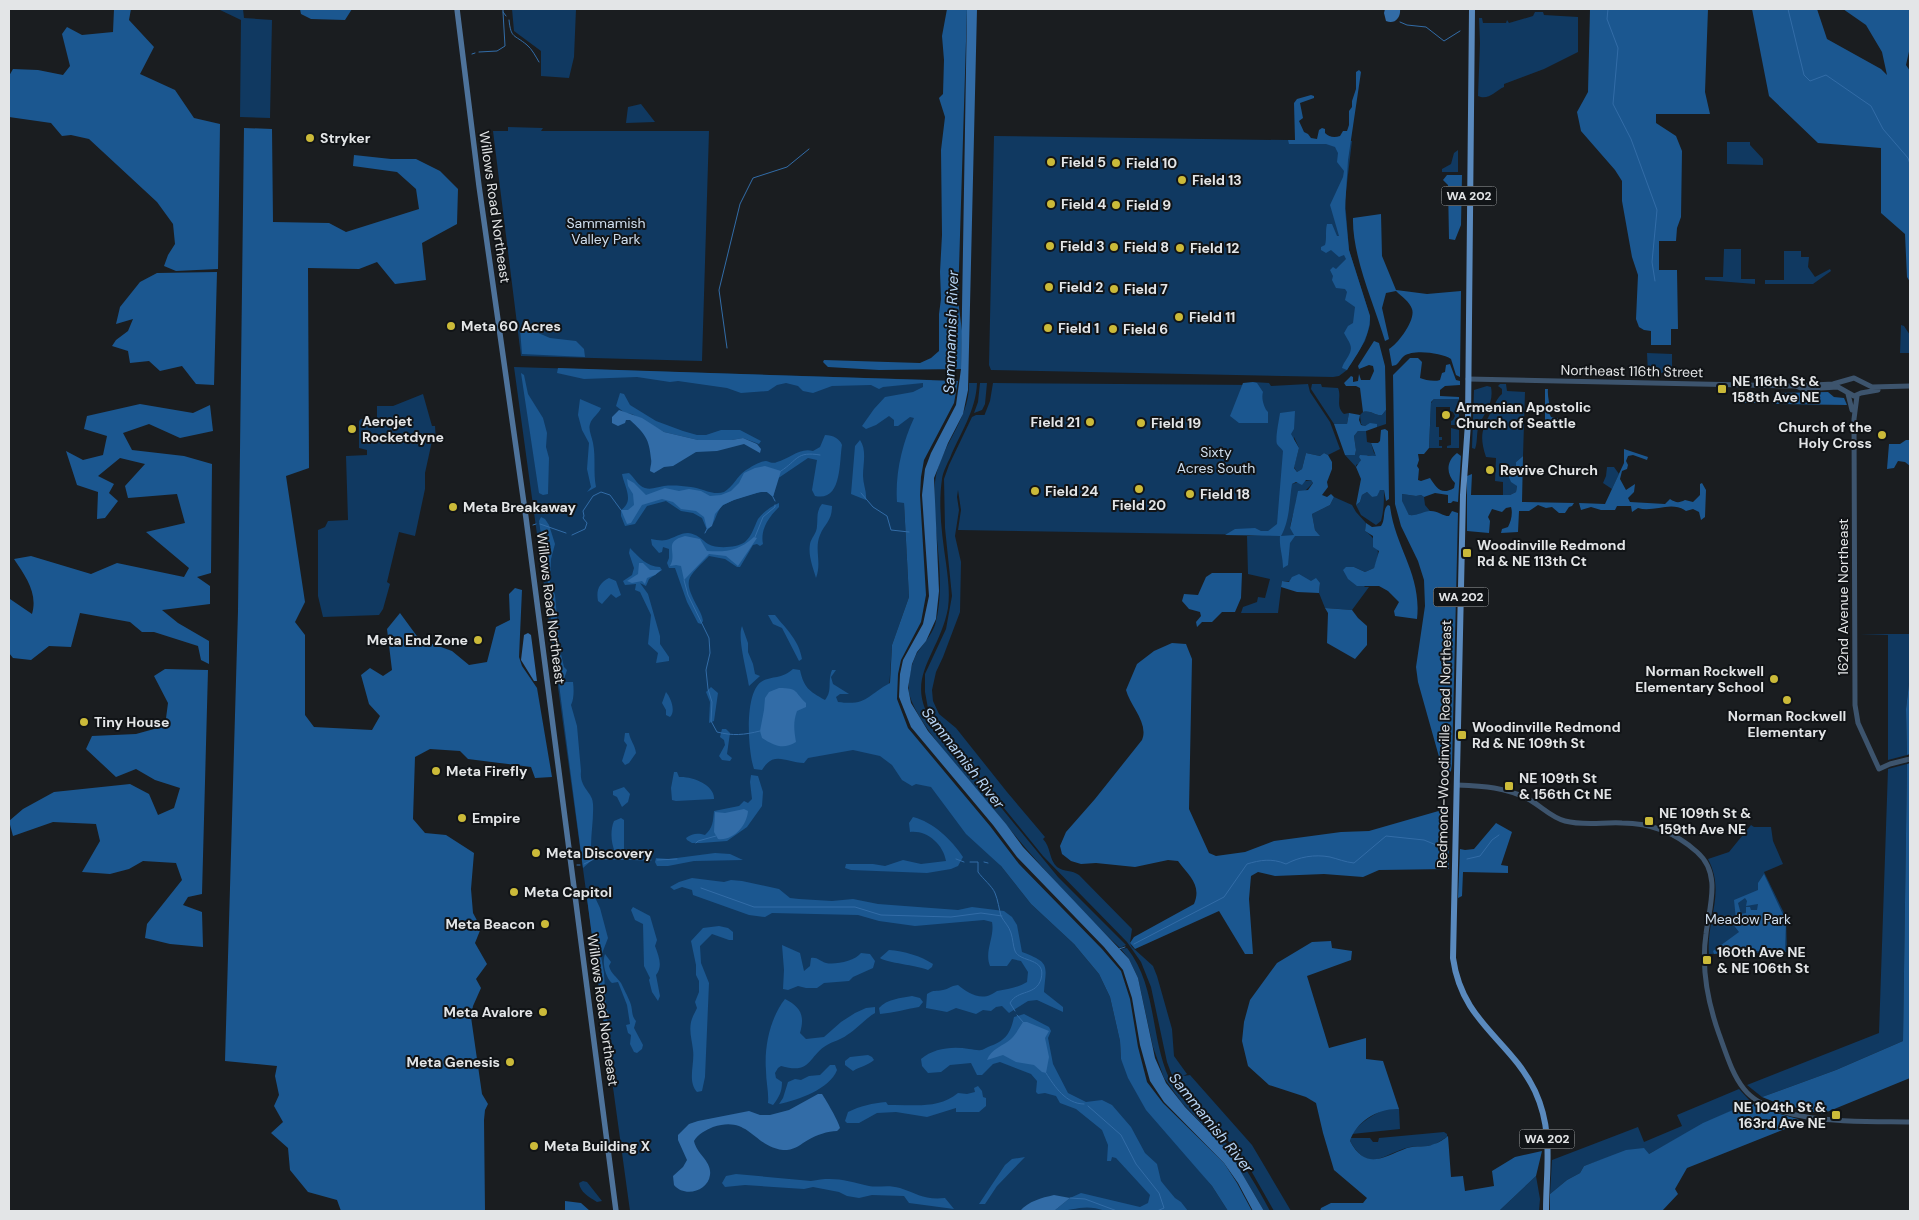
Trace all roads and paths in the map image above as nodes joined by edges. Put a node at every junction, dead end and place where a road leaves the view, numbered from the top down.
1 (457, 9) edge
2 (1472, 9) edge
3 (1468, 379) junction
4 (1848, 381) junction
5 (1862, 383) junction
6 (1795, 386) junction
7 (1910, 388) edge
8 (1847, 392) junction
9 (1859, 394) junction
10 (1854, 419) junction
11 (1910, 760) edge
12 (1457, 785) junction
13 (1910, 1122) edge
14 (616, 1211) edge
15 (1546, 1211) edge

1 - 14 main road, Willows Road Northeast
2 - 3 main road, Redmond-Woodinville Road Northeast / WA 202
3 - 6 street, Northeast 116th Street
3 - 12 main road, Redmond-Woodinville Road Northeast / WA 202
4 - 5 street, Northeast 116th Street
4 - 6 street, Northeast 116th Street
4 - 8 street
5 - 7 street, Northeast 116th Street
5 - 9 street
6 - 8 street, Northeast 116th Street
7 - 9 street, Northeast 116th Street
8 - 9 street, Northeast 116th Street
8 - 10 street, 162nd Avenue Northeast
9 - 10 street, 162nd Avenue Northeast
10 - 11 street, 162nd Avenue Northeast
12 - 13 street
12 - 15 main road, Redmond-Woodinville Road Northeast / WA 202

